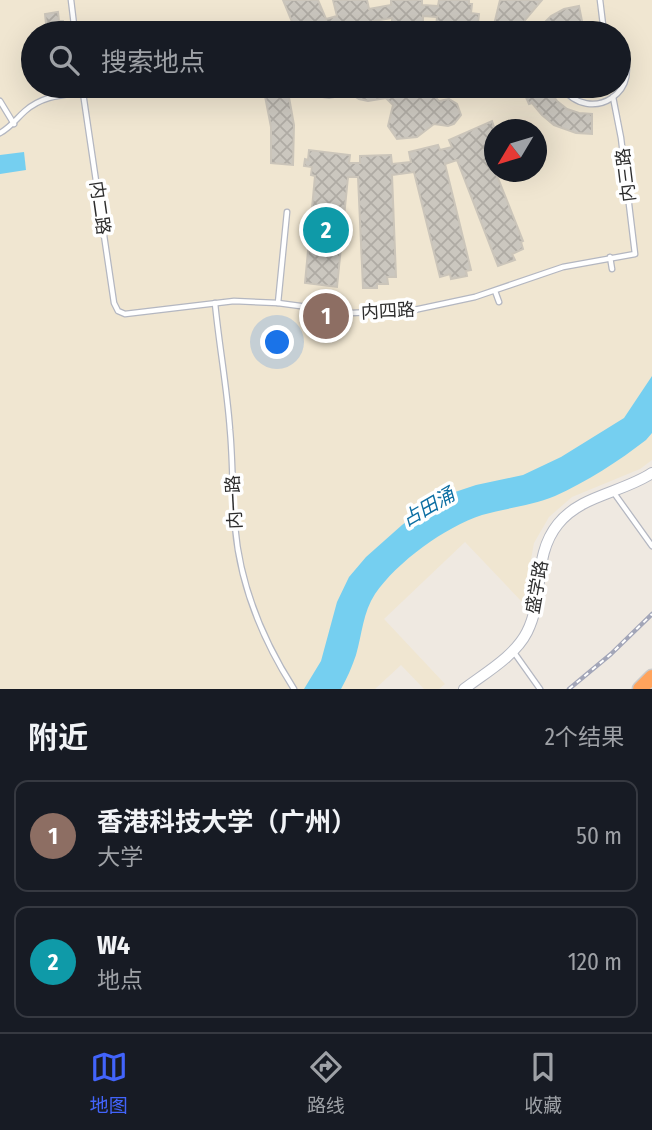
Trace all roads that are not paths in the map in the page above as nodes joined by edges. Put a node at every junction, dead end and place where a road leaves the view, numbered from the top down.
1 (71, 0) edge
2 (600, 0) edge
3 (74, 21) edge
4 (603, 21) edge
5 (46, 98) edge
6 (84, 98) edge
7 (575, 98) edge
8 (612, 98) edge
9 (614, 98) edge
10 (0, 101) edge
11 (14, 124) junction
12 (0, 133) edge
13 (287, 212) dead end
14 (635, 254) joint
15 (610, 257) junction
16 (612, 268) dead end
17 (495, 290) junction
18 (499, 302) dead end
19 (215, 303) junction
20 (278, 303) junction
21 (135, 313) joint
22 (652, 473) edge
23 (613, 492) junction
24 (652, 547) edge
25 (513, 650) junction
26 (652, 677) edge
27 (294, 689) edge
28 (464, 689) edge
29 (540, 689) edge
30 (640, 689) edge

1 - 3 lane
2 - 4 lane
5 - 11 lane
6 - 21 lane, 内二路
7 - 8 lane
9 - 14 lane, 内三路
10 - 11 lane
11 - 12 lane
13 - 20 lane
14 - 15 lane, 内四路
15 - 16 lane
15 - 17 lane, 内四路
17 - 18 lane
17 - 20 lane, 内四路
19 - 20 lane, 内四路
19 - 21 lane, 内四路
19 - 27 lane, 内一路
22 - 23 street, 盛学路
23 - 24 lane
23 - 25 street, 盛学路
25 - 28 street, 盛学路
25 - 29 lane
26 - 30 highway

